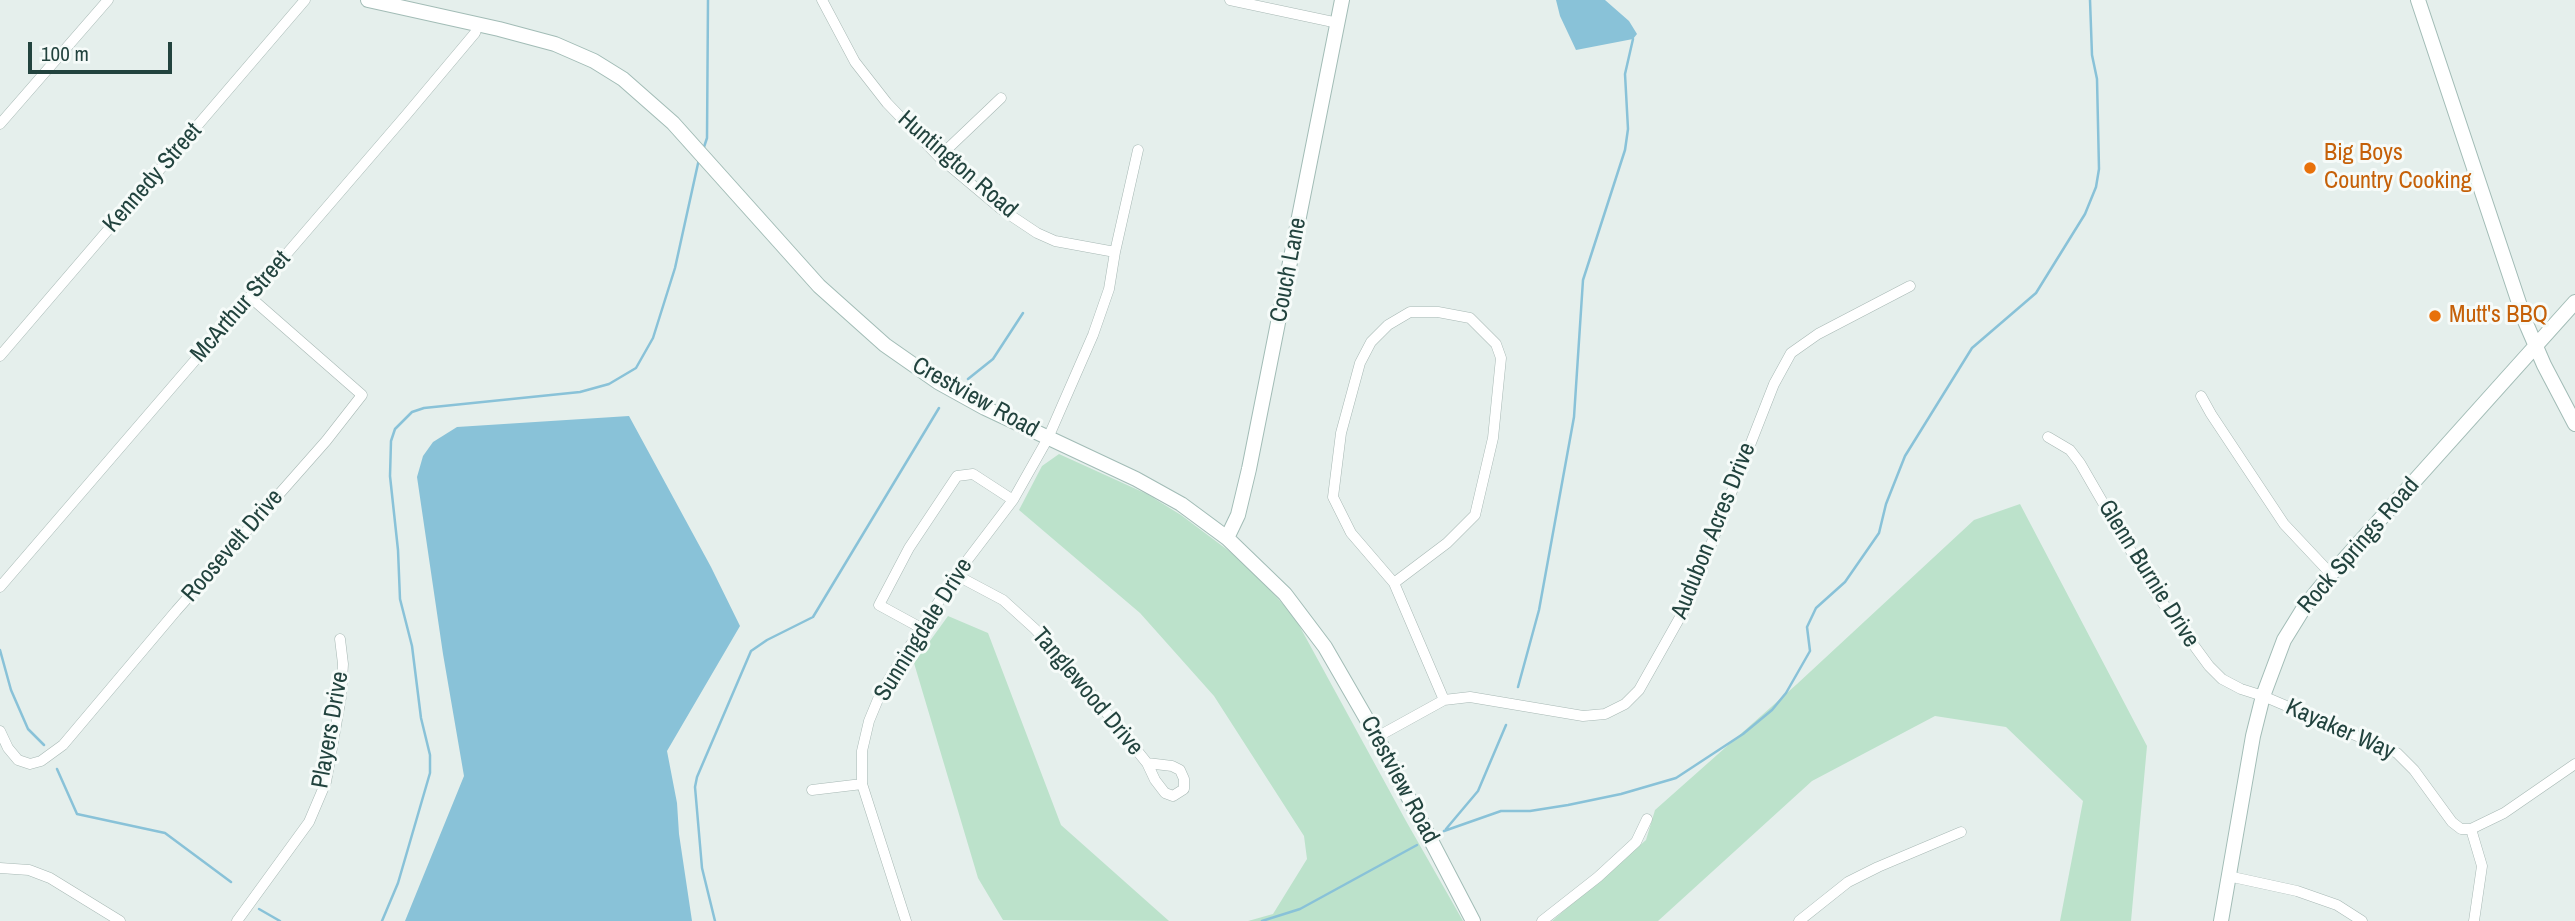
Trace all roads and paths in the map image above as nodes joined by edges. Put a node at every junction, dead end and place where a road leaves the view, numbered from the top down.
1 (108, 0) edge
2 (305, 0) edge
3 (368, 0) edge
4 (822, 0) edge
5 (1230, 0) edge
6 (1342, 0) edge
7 (2418, 0) edge
8 (1338, 23) junction
9 (478, 24) junction
10 (1001, 98) dead end
11 (0, 124) edge
12 (1138, 150) dead end
13 (939, 156) junction
14 (1115, 252) junction
15 (1910, 286) dead end
16 (250, 297) junction
17 (2575, 302) edge
18 (2535, 344) junction
19 (0, 356) edge
20 (2201, 396) dead end
21 (2575, 424) edge
22 (2048, 437) dead end
23 (1048, 438) junction
24 (1013, 500) junction
25 (1227, 538) junction
26 (2331, 574) junction
27 (956, 575) junction
28 (1394, 583) junction
29 (0, 587) edge
30 (923, 629) junction
31 (340, 639) dead end
32 (2263, 696) junction
33 (1444, 700) junction
34 (0, 730) edge
35 (1377, 737) junction
36 (1147, 763) dead end
37 (2575, 764) edge
38 (862, 784) junction
39 (812, 790) dead end
40 (1647, 819) dead end
41 (2471, 829) junction
42 (1961, 832) dead end
43 (0, 868) edge
44 (2228, 876) junction
45 (120, 921) edge
46 (237, 921) edge
47 (906, 921) edge
48 (1474, 921) edge
49 (1542, 921) edge
50 (1799, 921) edge
51 (2221, 921) edge
52 (2362, 921) edge
53 (2474, 921) edge

1 - 11 street
2 - 19 street, Kennedy Street
3 - 9 street, Crestview Road
4 - 13 street, Huntington Road
5 - 8 street
6 - 8 street, Couch Lane
7 - 18 street
8 - 25 street, Couch Lane
9 - 16 street, McArthur Street
9 - 23 street, Crestview Road
10 - 13 street
12 - 14 street
13 - 14 street, Huntington Road
14 - 23 street
15 - 33 street, Audubon Acres Drive
16 - 29 street, McArthur Street
16 - 34 street, Roosevelt Drive
17 - 18 street, Rock Springs Road
18 - 21 street
18 - 26 street, Rock Springs Road
20 - 26 street
22 - 32 street, Glenn Burnie Drive
23 - 24 street, Sunningdale Drive
23 - 25 street, Crestview Road
24 - 27 street, Sunningdale Drive
24 - 30 street
25 - 35 street, Crestview Road
26 - 32 street, Rock Springs Road
27 - 30 street, Sunningdale Drive
27 - 36 street, Tanglewood Drive
28 - 28 street
28 - 33 street
30 - 38 street, Sunningdale Drive
31 - 46 street, Players Drive
32 - 41 street, Kayaker Way
32 - 44 street, Rock Springs Road
33 - 35 street, Audubon Acres Drive
35 - 48 street, Crestview Road
37 - 41 street
38 - 39 street
38 - 47 street, Sunningdale Drive
40 - 49 street
41 - 53 street
42 - 50 street
43 - 45 street
44 - 51 street, Rock Springs Road
44 - 52 street

